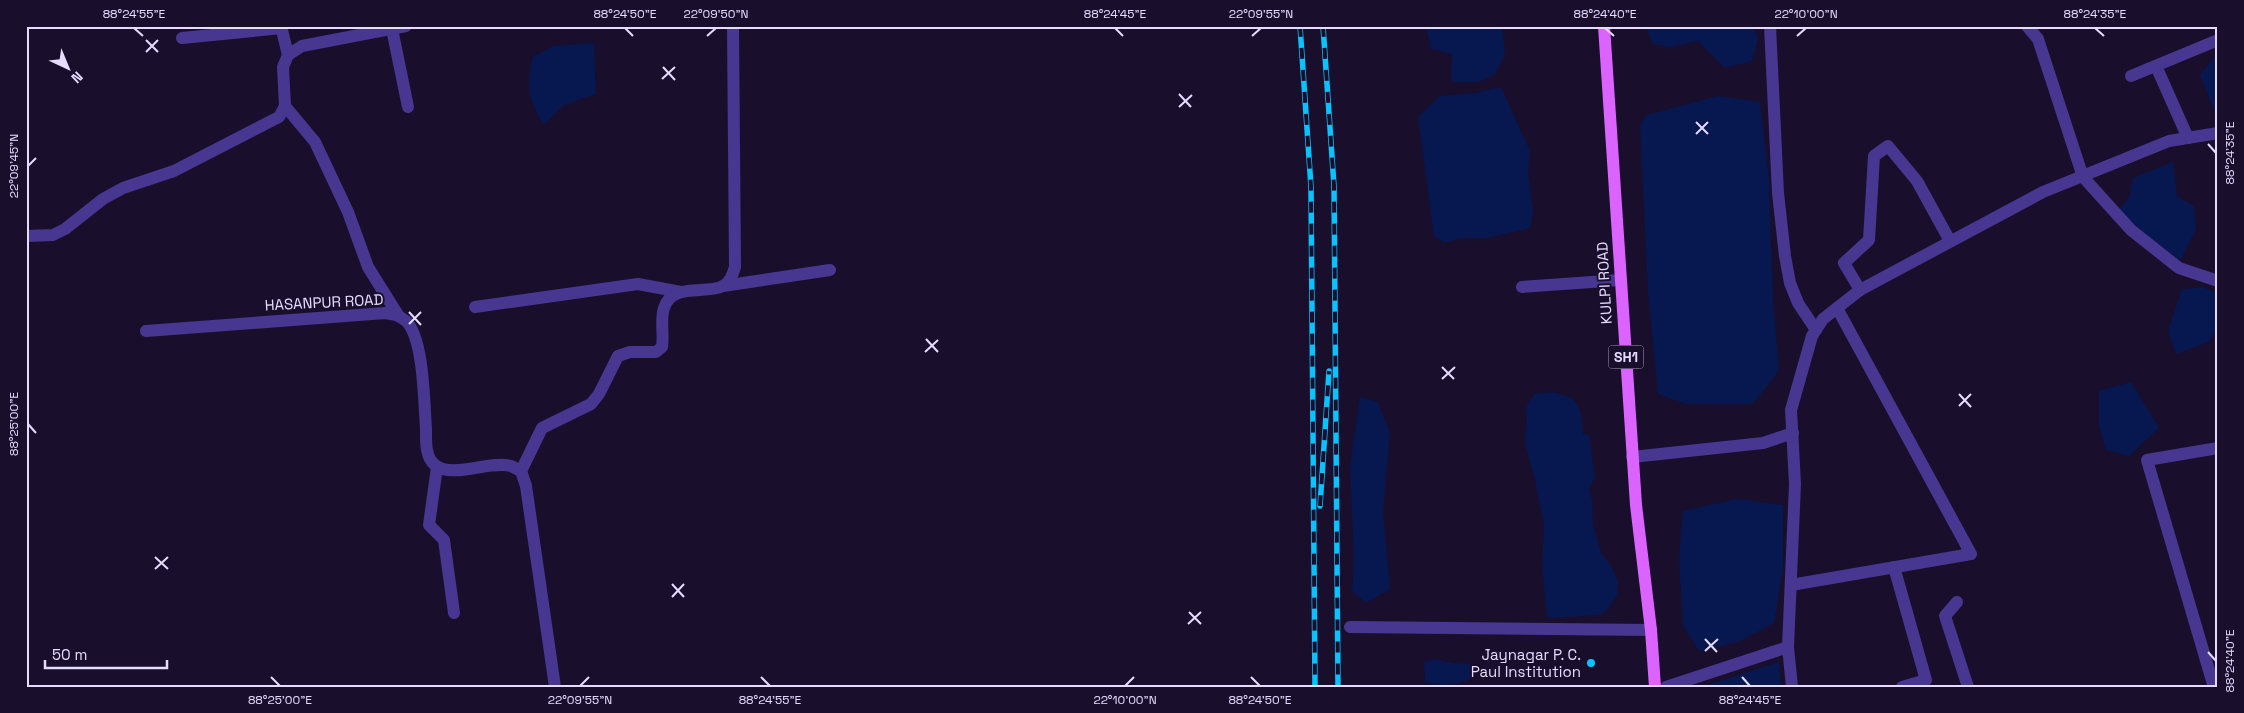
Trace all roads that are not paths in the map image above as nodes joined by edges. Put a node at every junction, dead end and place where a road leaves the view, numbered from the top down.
1 (406, 26) edge
2 (733, 26) edge
3 (1604, 26) edge
4 (1770, 26) edge
5 (2027, 26) edge
6 (282, 27) edge
7 (373, 29) edge
8 (392, 29) junction
9 (182, 38) dead end
10 (2218, 40) edge
11 (288, 55) junction
12 (2156, 66) junction
13 (2131, 76) dead end
14 (285, 106) junction
15 (408, 107) dead end
16 (2218, 133) edge
17 (2188, 138) junction
18 (2083, 177) junction
19 (26, 236) edge
20 (1950, 241) junction
21 (830, 270) dead end
22 (1620, 280) junction
23 (2218, 281) edge
24 (723, 286) junction
25 (1522, 286) dead end
26 (1860, 290) junction
27 (681, 292) junction
28 (475, 307) dead end
29 (1837, 308) junction
30 (398, 315) junction
31 (1816, 330) junction
32 (146, 331) dead end
33 (1793, 433) junction
34 (2218, 448) edge
35 (1632, 457) junction
36 (437, 467) junction
37 (521, 472) junction
38 (1894, 567) junction
39 (1791, 585) junction
40 (1956, 602) dead end
41 (454, 613) dead end
42 (1350, 627) dead end
43 (1651, 630) junction
44 (1788, 647) junction
45 (2213, 684) edge
46 (555, 687) edge
47 (1655, 687) edge
48 (1666, 687) edge
49 (1792, 687) edge
50 (1902, 687) edge
51 (1968, 687) edge

1 - 8 street
2 - 24 street
3 - 22 main road, KULPI ROAD / SH1
4 - 31 street
5 - 18 street
6 - 9 street
6 - 11 street
7 - 8 street
7 - 11 street
8 - 15 street
10 - 12 street
11 - 14 street
12 - 13 street
12 - 17 street
14 - 19 street
14 - 30 street
16 - 17 street
17 - 18 street
18 - 20 street
18 - 23 street
20 - 26 street
20 - 26 street
21 - 24 street
22 - 25 street
22 - 35 main road, KULPI ROAD / SH1
24 - 27 street
26 - 29 street
27 - 28 street
27 - 37 street
29 - 31 street
29 - 38 street
30 - 32 street, HASANPUR ROAD
30 - 36 street, HASANPUR ROAD
31 - 33 street
33 - 35 street
33 - 39 street
34 - 45 street
35 - 43 main road, KULPI ROAD / SH1
36 - 37 street
36 - 41 street
37 - 46 street
38 - 39 street
38 - 50 street
39 - 44 street
40 - 51 street
42 - 43 street
43 - 47 main road, KULPI ROAD / SH1
44 - 48 street
44 - 49 street

